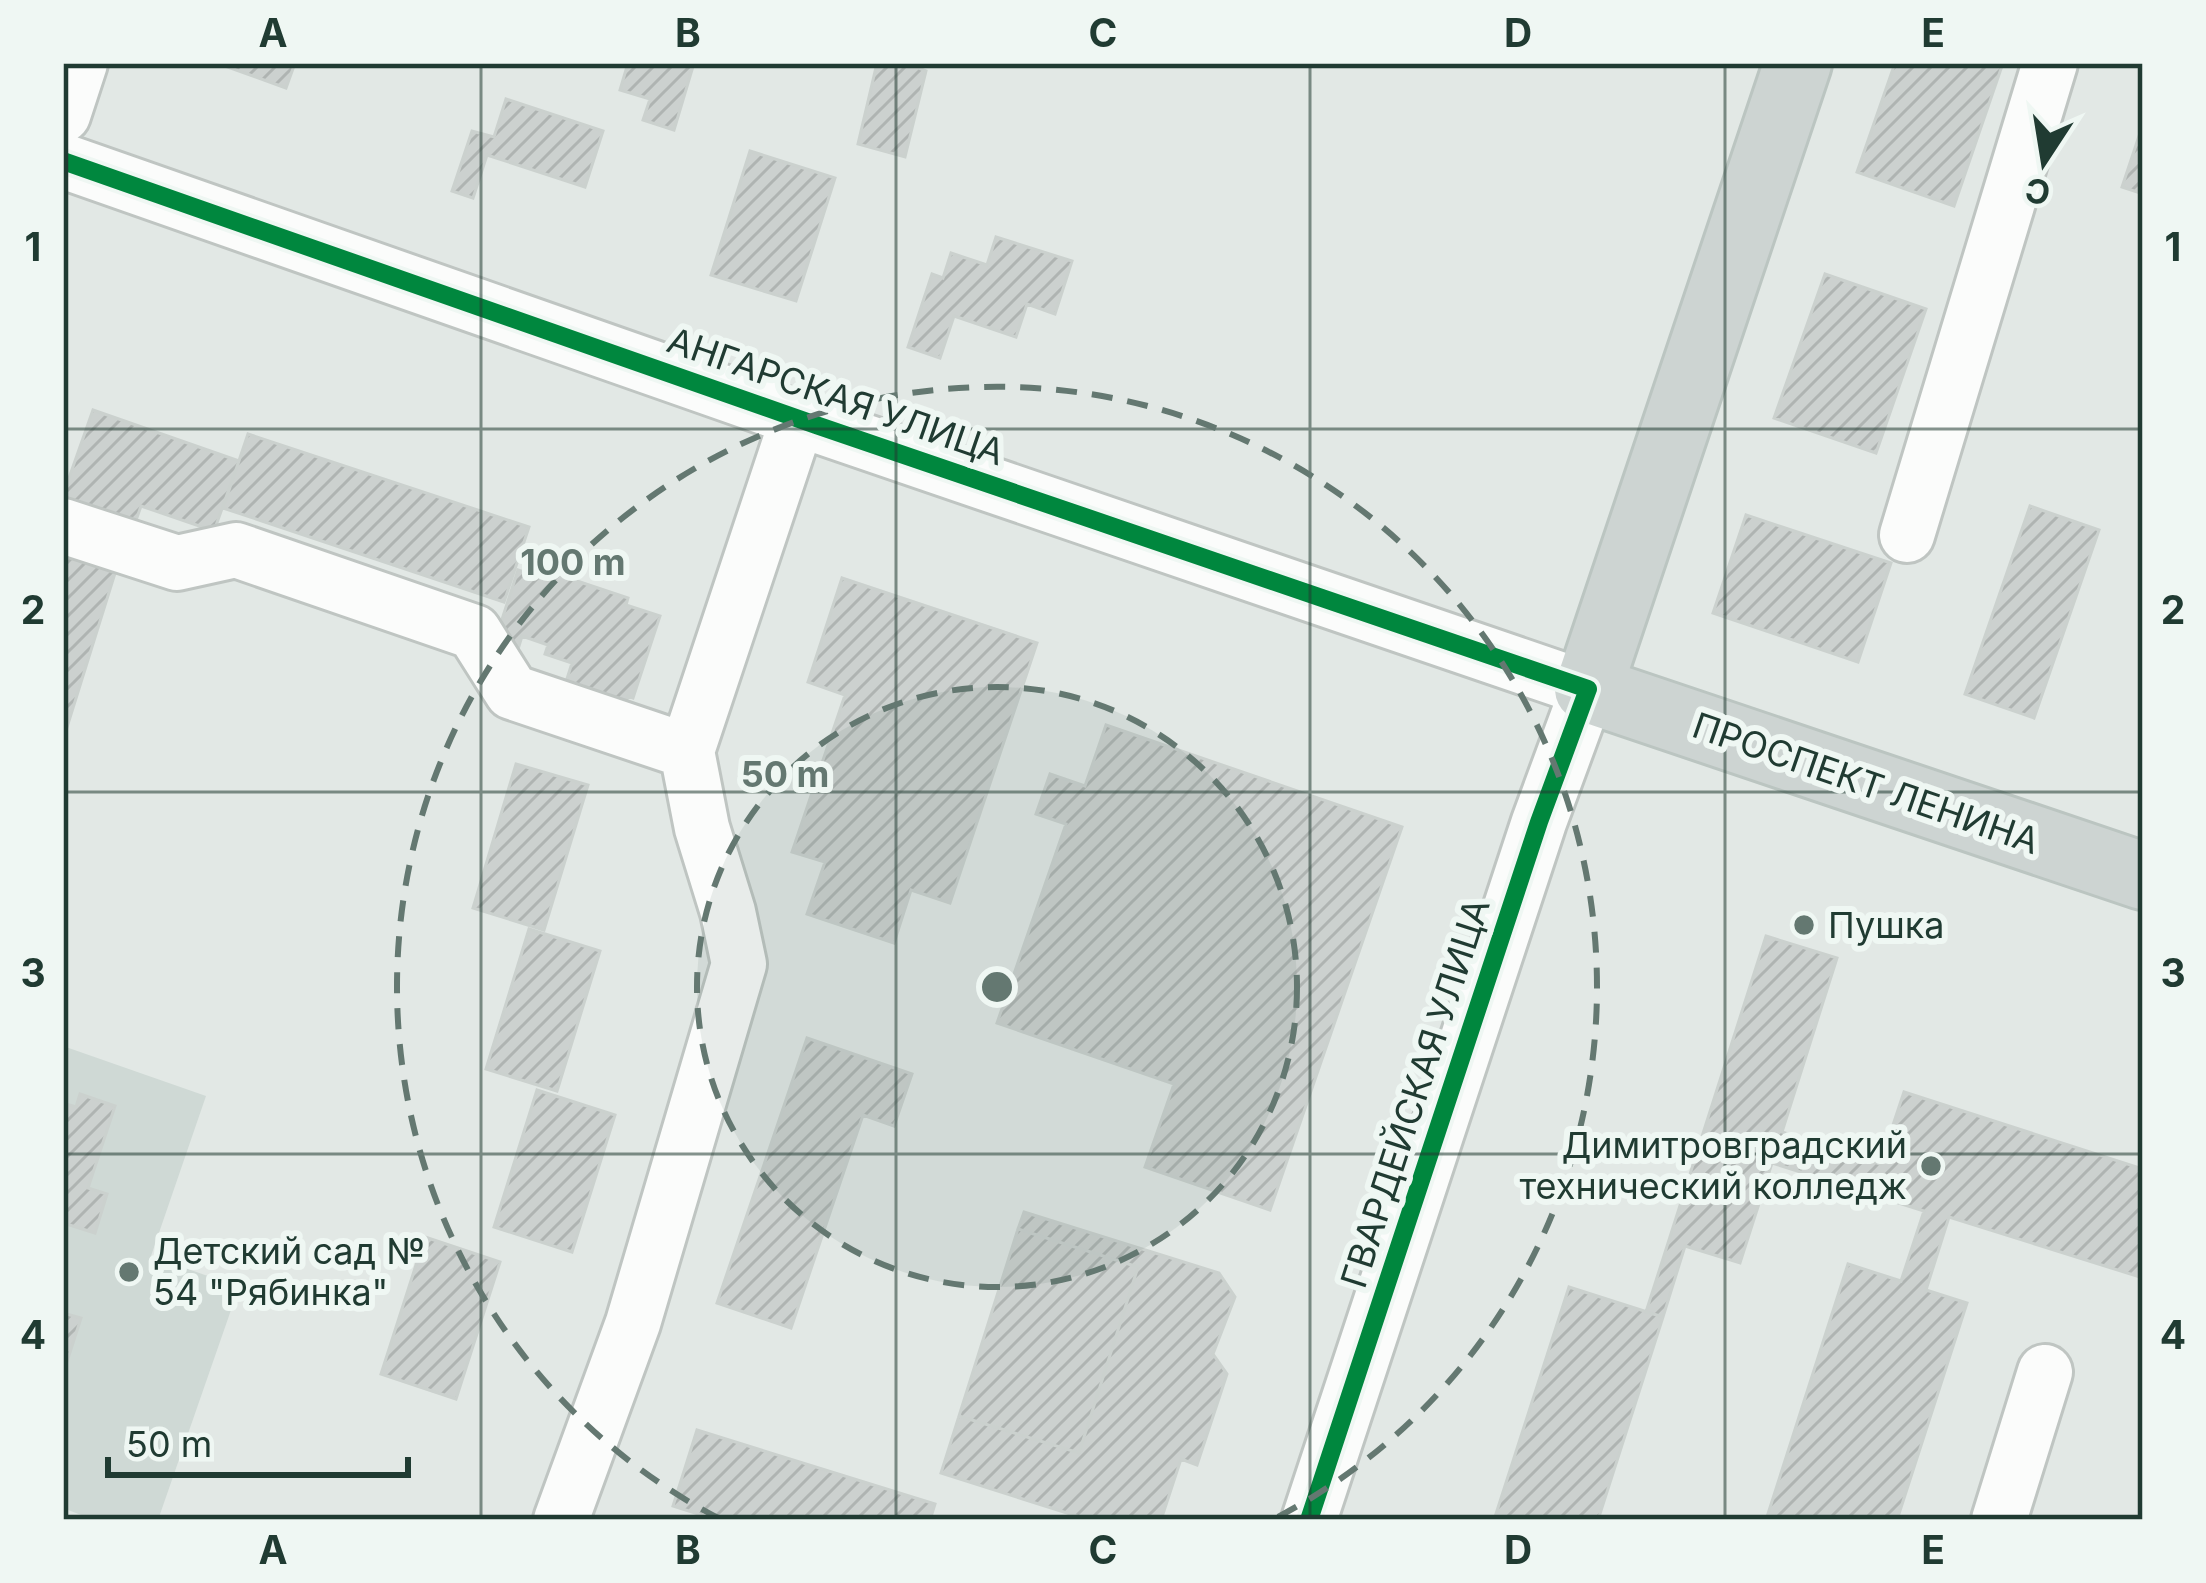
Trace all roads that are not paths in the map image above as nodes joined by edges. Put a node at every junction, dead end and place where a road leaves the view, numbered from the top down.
1 (80, 63) edge
2 (1798, 63) edge
3 (2050, 63) edge
4 (63, 115) edge
5 (63, 161) edge
6 (798, 418) junction
7 (63, 526) edge
8 (1906, 535) dead end
9 (1588, 689) junction
10 (687, 751) junction
11 (2143, 876) edge
12 (2045, 1372) dead end
13 (561, 1520) edge
14 (1309, 1520) edge
15 (1999, 1520) edge

1 - 4 street
2 - 9 main road, ГВАРДЕЙСКАЯ УЛИЦА
3 - 8 street
5 - 6 street, АНГАРСКАЯ УЛИЦА
6 - 9 street, АНГАРСКАЯ УЛИЦА
6 - 10 street
7 - 10 street
9 - 11 main road, ПРОСПЕКТ ЛЕНИНА
9 - 14 street, ГВАРДЕЙСКАЯ УЛИЦА
10 - 13 street
12 - 15 street

